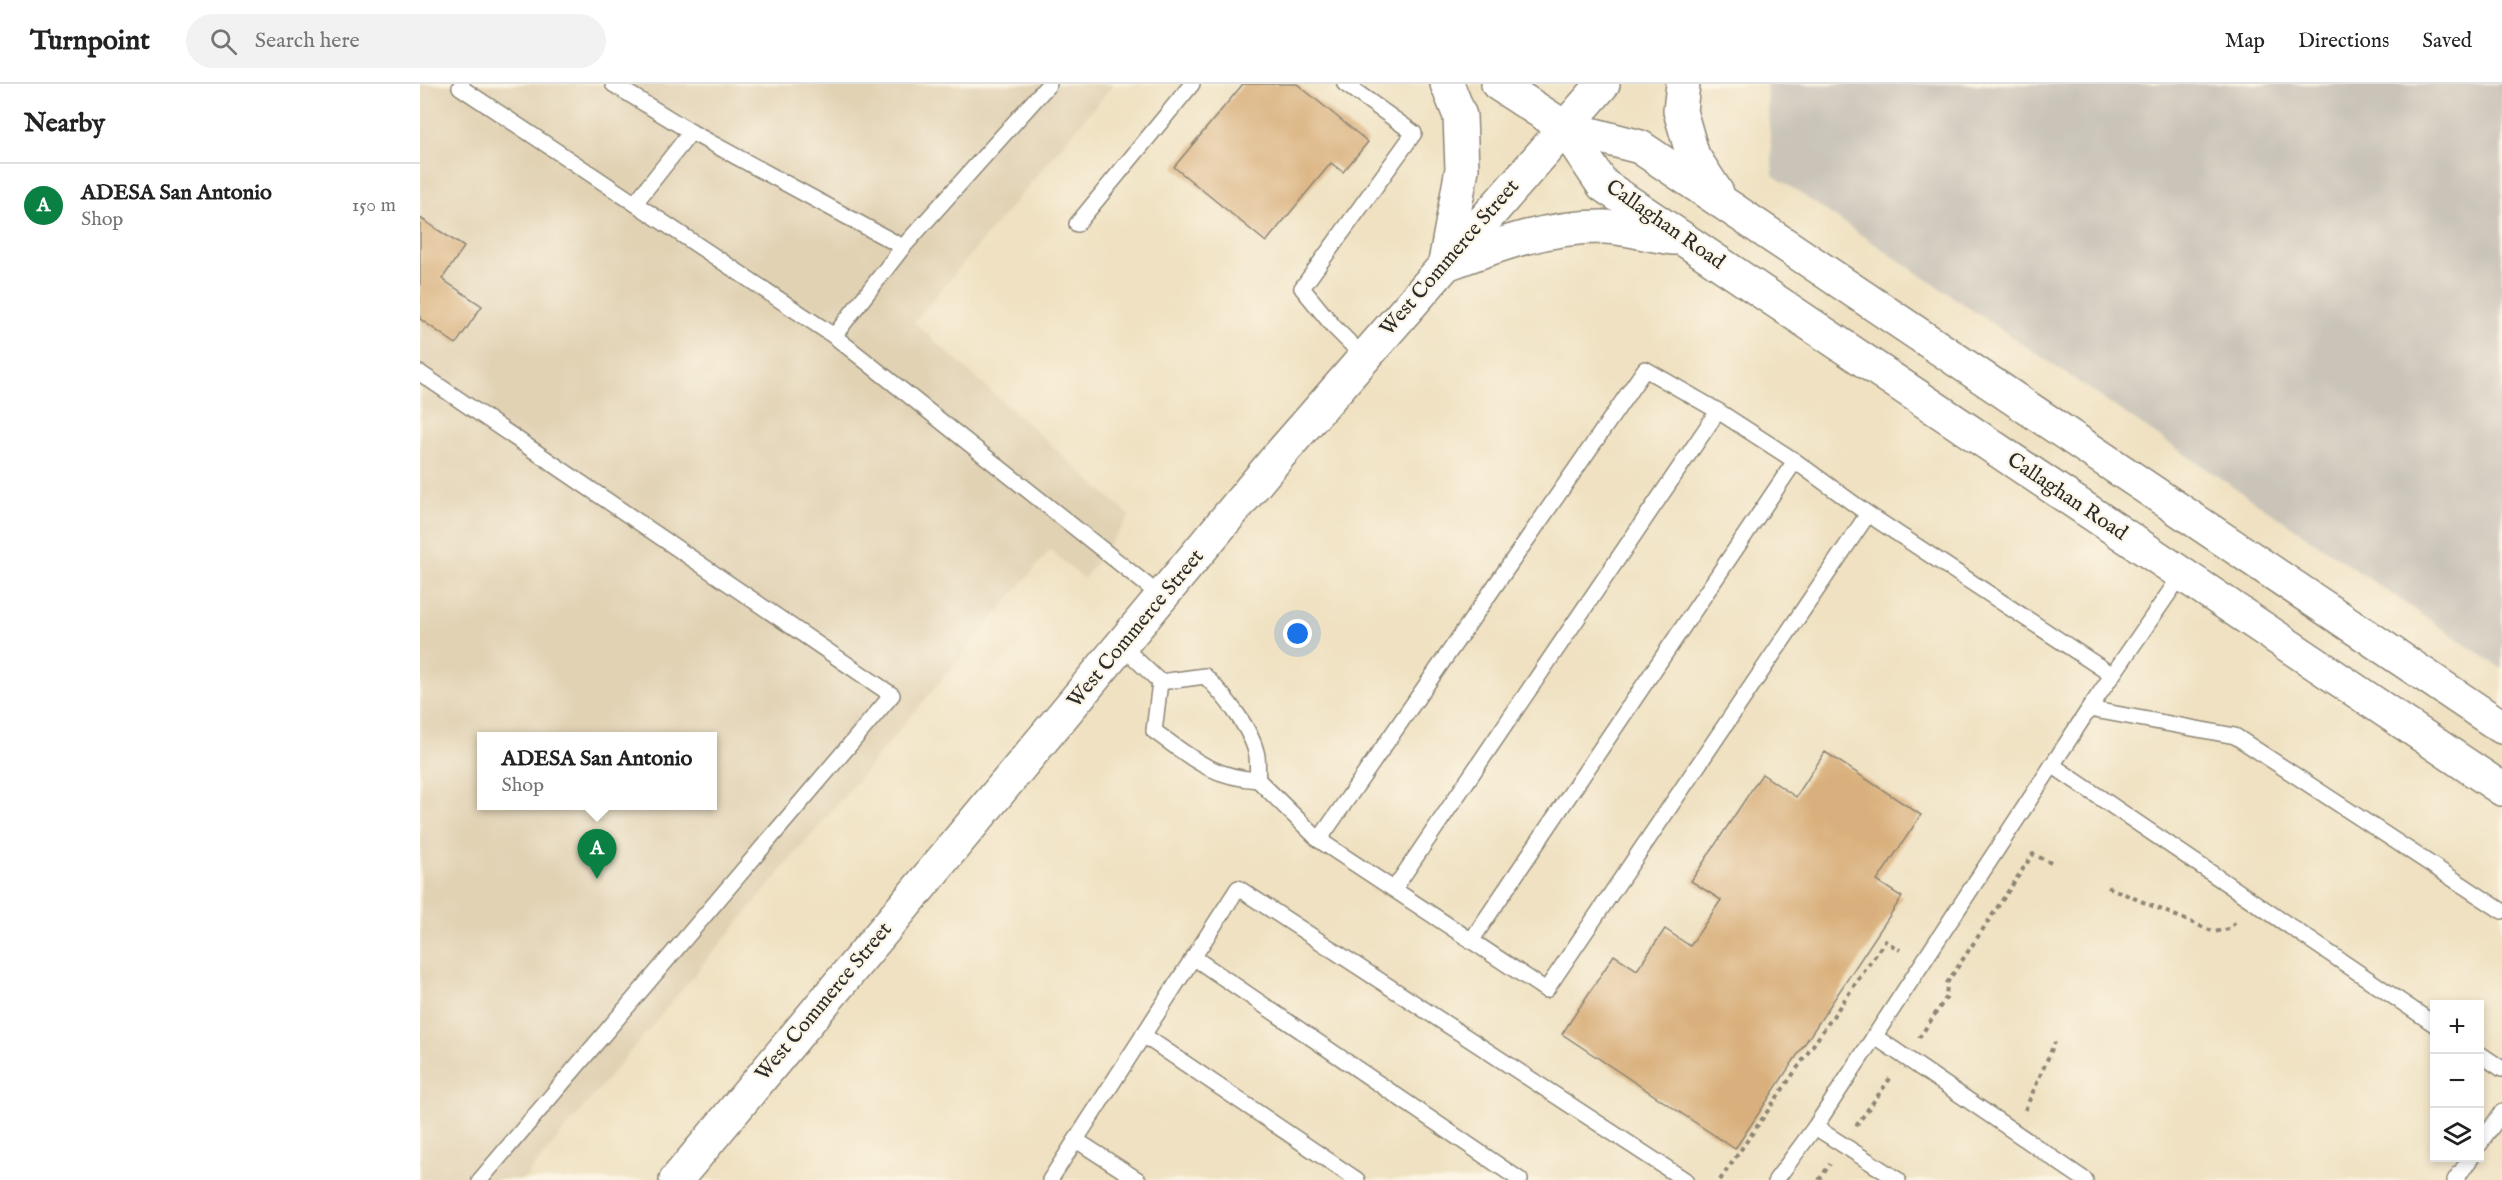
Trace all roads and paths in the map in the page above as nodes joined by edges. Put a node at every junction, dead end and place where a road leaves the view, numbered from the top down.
1 (462, 84) edge
2 (613, 84) edge
3 (1049, 84) edge
4 (1192, 84) edge
5 (1345, 84) edge
6 (1447, 84) edge
7 (1498, 84) edge
8 (1603, 84) edge
9 (1683, 84) edge
10 (1564, 127) junction
11 (691, 132) junction
12 (635, 203) junction
13 (1725, 204) junction
14 (1077, 224) dead end
15 (1685, 241) junction
16 (903, 247) junction
17 (1445, 265) junction
18 (834, 336) junction
19 (1364, 357) junction
20 (420, 374) edge
21 (1718, 411) junction
22 (1795, 461) junction
23 (1868, 514) junction
24 (2182, 574) junction
25 (1162, 597) junction
26 (1122, 646) junction
27 (2112, 675) junction
28 (1160, 682) junction
29 (2090, 709) junction
30 (2502, 727) edge
31 (2052, 765) junction
32 (1258, 780) junction
33 (2502, 789) edge
34 (1319, 840) junction
35 (2055, 865) dead end
36 (2108, 887) dead end
37 (1394, 889) junction
38 (2251, 900) junction
39 (2502, 911) edge
40 (1470, 941) junction
41 (1900, 950) dead end
42 (1193, 957) junction
43 (2430, 1021) edge
44 (1143, 1035) junction
45 (1874, 1036) junction
46 (2055, 1042) dead end
47 (1906, 1057) junction
48 (2484, 1057) edge
49 (2502, 1069) edge
50 (2502, 1112) edge
51 (1815, 1127) junction
52 (2014, 1132) junction
53 (2484, 1138) edge
54 (1076, 1140) junction
55 (1843, 1144) junction
56 (2467, 1162) edge
57 (480, 1180) edge
58 (675, 1180) edge
59 (1050, 1180) edge
60 (1138, 1180) edge
61 (1357, 1180) edge
62 (1520, 1180) edge
63 (1685, 1180) edge
64 (1720, 1180) edge
65 (1776, 1180) edge
66 (1819, 1180) edge
67 (1898, 1180) edge
68 (2085, 1180) edge
69 (2455, 1180) edge

1 - 12 lane
2 - 11 lane
3 - 16 lane
4 - 14 lane
5 - 19 lane
6 - 17 main road
7 - 10 main road
8 - 10 main road, West Commerce Street
9 - 13 main road
10 - 13 main road
10 - 15 main road, Callaghan Road
10 - 17 main road, West Commerce Street
11 - 12 lane
11 - 16 lane
12 - 18 lane
13 - 30 main road
15 - 17 main road
15 - 24 main road, Callaghan Road
16 - 18 lane
17 - 19 main road, West Commerce Street
18 - 25 lane
19 - 25 main road, West Commerce Street
20 - 57 lane
21 - 22 lane
21 - 34 lane
21 - 37 lane
22 - 23 lane
22 - 40 lane
23 - 27 lane
23 - 40 lane
24 - 27 lane
24 - 33 main road, Callaghan Road
25 - 26 main road, West Commerce Street
26 - 28 lane
26 - 58 main road, West Commerce Street
27 - 29 lane
28 - 32 lane
28 - 32 lane
29 - 31 lane
29 - 39 lane
31 - 38 lane
31 - 45 lane
32 - 34 lane
34 - 37 lane
35 - 47 path
36 - 38 path
37 - 40 lane
38 - 43 lane
41 - 64 path
42 - 44 lane
42 - 62 lane
42 - 63 lane
44 - 54 lane
44 - 61 lane
45 - 47 lane
45 - 51 lane
46 - 52 path
47 - 52 lane
47 - 55 path
48 - 49 lane
50 - 53 lane
51 - 55 lane
51 - 65 lane
52 - 68 lane
54 - 59 lane
54 - 60 lane
55 - 66 path
55 - 67 lane
56 - 69 lane

